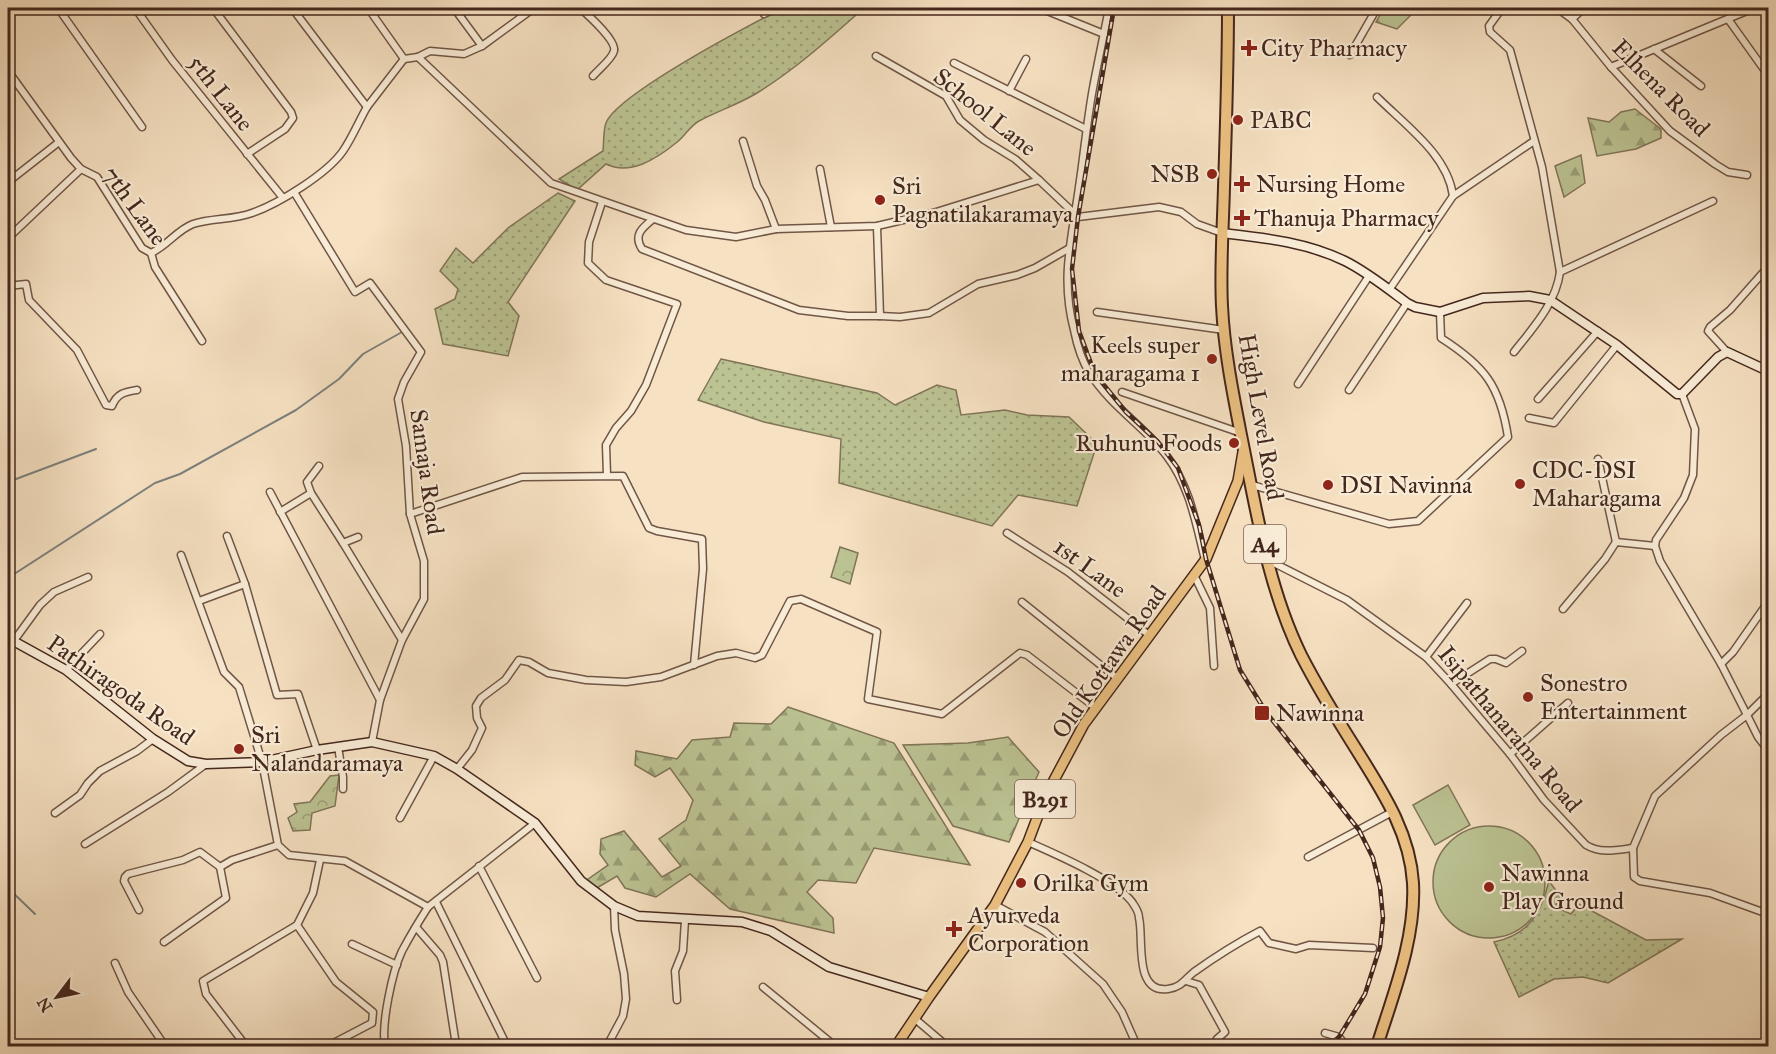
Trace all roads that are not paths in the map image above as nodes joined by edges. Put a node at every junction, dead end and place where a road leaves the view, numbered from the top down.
1 (58, 8) edge
2 (135, 8) edge
3 (213, 8) edge
4 (292, 8) edge
5 (368, 8) edge
6 (454, 8) edge
7 (534, 8) edge
8 (580, 8) edge
9 (776, 8) edge
10 (1040, 8) edge
11 (1109, 8) edge
12 (1228, 8) edge
13 (1377, 8) edge
14 (1502, 8) edge
15 (1557, 8) edge
16 (1586, 8) edge
17 (1754, 8) edge
18 (764, 14) dead end
19 (1572, 19) junction
20 (1728, 19) junction
21 (1104, 34) junction
22 (482, 46) junction
23 (1654, 49) junction
24 (1350, 55) dead end
25 (876, 56) dead end
26 (418, 57) junction
27 (404, 59) junction
28 (1026, 59) dead end
29 (954, 63) dead end
30 (1611, 67) junction
31 (8, 71) edge
32 (593, 75) dead end
33 (1768, 75) edge
34 (1701, 86) dead end
35 (1009, 91) junction
36 (1377, 97) dead end
37 (367, 106) junction
38 (142, 127) dead end
39 (1086, 129) junction
40 (743, 141) dead end
41 (1534, 141) junction
42 (59, 142) junction
43 (247, 154) junction
44 (81, 169) junction
45 (820, 169) dead end
46 (1747, 175) dead end
47 (1039, 180) junction
48 (8, 182) edge
49 (294, 192) junction
50 (1453, 196) junction
51 (283, 198) junction
52 (1713, 201) dead end
53 (602, 202) junction
54 (1075, 215) junction
55 (653, 219) junction
56 (877, 226) junction
57 (831, 227) junction
58 (776, 229) junction
59 (1222, 233) junction
60 (8, 238) edge
61 (1068, 249) junction
62 (151, 253) junction
63 (1768, 267) edge
64 (1560, 272) junction
65 (1370, 276) junction
66 (8, 286) edge
67 (1389, 290) junction
68 (1550, 300) junction
69 (1407, 303) junction
70 (1097, 312) dead end
71 (1440, 312) junction
72 (880, 316) junction
73 (1224, 330) junction
74 (1598, 331) junction
75 (201, 341) dead end
76 (1617, 345) junction
77 (1514, 352) dead end
78 (1727, 352) junction
79 (1768, 371) edge
80 (1298, 384) dead end
81 (137, 390) dead end
82 (1349, 390) dead end
83 (1122, 392) dead end
84 (1682, 394) junction
85 (1538, 399) dead end
86 (1529, 418) dead end
87 (1241, 433) junction
88 (1244, 447) junction
89 (1598, 459) dead end
90 (318, 466) dead end
91 (607, 475) junction
92 (1252, 485) junction
93 (270, 492) dead end
94 (311, 494) junction
95 (280, 512) junction
96 (410, 514) junction
97 (1007, 533) dead end
98 (227, 536) dead end
99 (358, 537) dead end
100 (1616, 542) junction
101 (343, 543) junction
102 (1655, 546) junction
103 (181, 555) dead end
104 (1205, 560) junction
105 (1268, 560) junction
106 (1194, 575) junction
107 (88, 577) dead end
108 (245, 584) junction
109 (199, 602) junction
110 (1022, 602) dead end
111 (1768, 602) edge
112 (1467, 603) dead end
113 (1563, 609) dead end
114 (100, 634) dead end
115 (1149, 635) junction
116 (10, 640) edge
117 (402, 640) junction
118 (1522, 651) dead end
119 (1426, 657) junction
120 (1721, 664) junction
121 (694, 665) junction
122 (1214, 666) dead end
123 (66, 670) junction
124 (1118, 679) junction
125 (1451, 684) junction
126 (1768, 694) edge
127 (380, 700) junction
128 (1568, 704) dead end
129 (1096, 708) junction
130 (1747, 715) junction
131 (153, 738) junction
132 (372, 742) junction
133 (338, 747) junction
134 (317, 750) junction
135 (1768, 750) edge
136 (1510, 754) junction
137 (434, 756) junction
138 (262, 762) junction
139 (206, 764) junction
140 (457, 769) junction
141 (343, 789) dead end
142 (1394, 811) junction
143 (55, 813) dead end
144 (400, 818) dead end
145 (535, 823) junction
146 (1028, 842) junction
147 (85, 844) dead end
148 (278, 845) junction
149 (1633, 848) junction
150 (1308, 857) dead end
151 (320, 860) junction
152 (479, 866) junction
153 (220, 867) junction
154 (436, 902) junction
155 (995, 905) junction
156 (614, 906) junction
157 (428, 907) junction
158 (139, 910) dead end
159 (1768, 914) edge
160 (685, 920) junction
161 (297, 925) junction
162 (416, 927) junction
163 (164, 942) dead end
164 (352, 944) dead end
165 (1373, 948) dead end
166 (115, 963) dead end
167 (398, 965) junction
168 (537, 978) dead end
169 (1186, 981) junction
170 (763, 987) dead end
171 (929, 997) junction
172 (677, 1000) dead end
173 (914, 1018) junction
174 (1325, 1033) dead end
175 (456, 1045) edge
176 (165, 1047) edge
177 (246, 1047) edge
178 (328, 1047) edge
179 (386, 1047) edge
180 (507, 1047) edge
181 (607, 1047) edge
182 (835, 1047) edge
183 (896, 1047) edge
184 (948, 1047) edge
185 (1137, 1047) edge
186 (1221, 1047) edge
187 (1346, 1047) edge
188 (1377, 1047) edge

1 - 38 street
2 - 43 street, 5th Lane
3 - 43 street
4 - 37 street
5 - 27 street
6 - 22 street
7 - 22 street
8 - 32 street
9 - 18 street
10 - 21 street
11 - 21 street
12 - 59 highway, High Level Road / A4
13 - 24 street
14 - 41 street
15 - 19 street, Elhena Road
16 - 19 street
17 - 20 street
19 - 30 street, Elhena Road
20 - 23 street
20 - 33 street
21 - 39 street
22 - 26 street
23 - 30 street
23 - 34 street
25 - 47 street, School Lane
26 - 27 street
26 - 53 street
27 - 37 street
28 - 35 street
29 - 35 street
30 - 46 street, Elhena Road
31 - 42 street, 7th Lane
35 - 39 street
36 - 50 street
37 - 49 street
39 - 54 street
40 - 58 street
41 - 50 street
41 - 64 street
42 - 44 street, 7th Lane
42 - 48 street
43 - 51 street, 5th Lane
44 - 60 street
44 - 62 street, 7th Lane
45 - 57 street
47 - 54 street, School Lane
47 - 56 street
49 - 51 street
49 - 96 street, Samaja Road
50 - 67 street
51 - 62 street
52 - 64 street
53 - 55 street
53 - 91 street
54 - 59 street
54 - 61 street
55 - 58 street
55 - 72 street
56 - 57 street
56 - 72 street
57 - 58 street
59 - 65 street
59 - 73 highway, High Level Road / A4
61 - 72 street
61 - 104 street
62 - 75 street, 7th Lane
63 - 78 street
64 - 68 street
65 - 67 street
65 - 80 street
66 - 81 street
67 - 69 street
68 - 71 street
68 - 74 street
68 - 77 street
69 - 71 street
69 - 82 street
70 - 73 street
71 - 92 street
73 - 87 highway, High Level Road / A4
74 - 76 street
74 - 85 street
76 - 84 street
76 - 86 street
78 - 79 street
78 - 84 street
83 - 87 street
84 - 102 street
87 - 88 highway, High Level Road / A4
88 - 92 highway, High Level Road / A4
88 - 104 main road, Old Kottawa Road / B291
89 - 100 street
90 - 94 street
91 - 96 street
91 - 121 street
92 - 105 highway, High Level Road / A4
93 - 95 street
94 - 95 street
94 - 101 street
95 - 127 street
96 - 117 street, Samaja Road
97 - 115 street, 1st Lane
98 - 108 street
99 - 101 street
100 - 102 street
100 - 113 street
101 - 117 street
102 - 120 street
103 - 109 street
104 - 106 main road, Old Kottawa Road / B291
105 - 119 street, Isipathanarama Road
105 - 142 highway, High Level Road / A4
106 - 115 main road, Old Kottawa Road / B291
106 - 122 street
107 - 116 street
108 - 109 street
108 - 134 street
109 - 138 street
110 - 124 street
111 - 120 street
112 - 119 street
114 - 123 street
115 - 124 main road, Old Kottawa Road / B291
116 - 123 street, Pathiragoda Road
117 - 127 street, Samaja Road
118 - 125 street
119 - 125 street, Isipathanarama Road
120 - 130 street
121 - 129 street
121 - 140 street
123 - 131 street, Pathiragoda Road
124 - 129 main road, Old Kottawa Road / B291
125 - 136 street, Isipathanarama Road
126 - 130 street
127 - 132 street, Samaja Road
128 - 136 street
129 - 146 main road, Old Kottawa Road / B291
130 - 135 street
130 - 149 street
131 - 139 street, Pathiragoda Road
131 - 143 street
132 - 133 street, Pathiragoda Road
132 - 137 street, Pathiragoda Road
133 - 134 street, Pathiragoda Road
133 - 141 street
134 - 138 street, Pathiragoda Road
136 - 149 street, Isipathanarama Road
137 - 140 street, Pathiragoda Road
137 - 144 street
138 - 139 street, Pathiragoda Road
138 - 148 street
139 - 147 street
140 - 145 street, Pathiragoda Road
142 - 150 street
142 - 188 highway, High Level Road / A4
145 - 152 street
145 - 156 street, Pathiragoda Road
146 - 155 main road, Old Kottawa Road / B291
146 - 169 street
148 - 151 street
148 - 153 street
149 - 159 street
151 - 157 street
151 - 161 street
152 - 154 street
152 - 168 street
153 - 158 street
153 - 163 street
154 - 157 street
154 - 180 street
155 - 171 main road, Old Kottawa Road / B291
155 - 185 street
156 - 160 street, Pathiragoda Road
156 - 181 street
157 - 162 street
160 - 171 street, Pathiragoda Road
160 - 172 street
161 - 177 street
161 - 178 street
162 - 167 street
162 - 175 street
164 - 167 street
165 - 169 street
166 - 176 street
167 - 179 street
169 - 186 street
170 - 182 street
171 - 173 main road, Old Kottawa Road / B291
173 - 183 main road, Old Kottawa Road / B291
173 - 184 street
174 - 187 street

